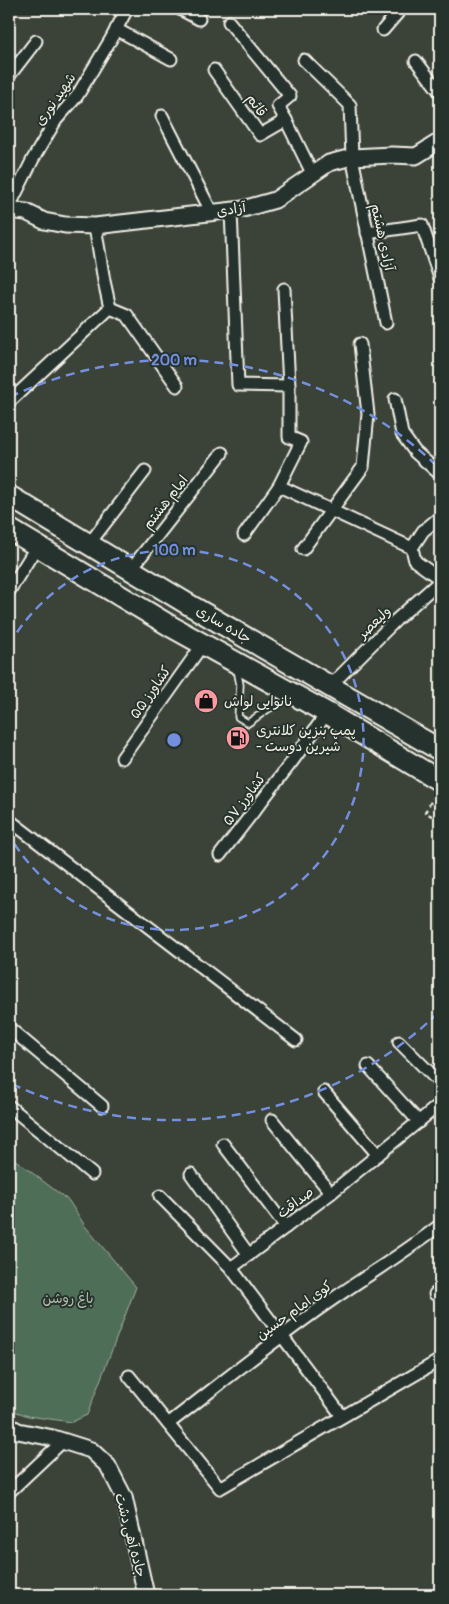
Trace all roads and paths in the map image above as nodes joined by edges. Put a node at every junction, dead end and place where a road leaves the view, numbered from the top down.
1 (127, 9) edge
2 (180, 9) edge
3 (400, 9) edge
4 (199, 19) dead end
5 (229, 22) dead end
6 (116, 29) junction
7 (383, 30) dead end
8 (36, 41) dead end
9 (171, 59) dead end
10 (304, 60) dead end
11 (416, 61) dead end
12 (214, 70) dead end
13 (9, 76) edge
14 (440, 92) edge
15 (162, 116) dead end
16 (286, 120) junction
17 (440, 141) edge
18 (352, 157) junction
19 (312, 173) junction
20 (9, 209) edge
21 (231, 210) junction
22 (212, 213) junction
23 (95, 226) junction
24 (367, 234) junction
25 (440, 278) edge
26 (284, 289) dead end
27 (110, 308) junction
28 (386, 323) dead end
29 (360, 344) dead end
30 (177, 386) dead end
31 (289, 386) junction
32 (395, 399) dead end
33 (9, 402) edge
34 (222, 453) dead end
35 (145, 471) dead end
36 (440, 474) edge
37 (279, 486) junction
38 (9, 496) edge
39 (330, 510) junction
40 (440, 517) edge
41 (9, 529) edge
42 (244, 536) dead end
43 (89, 544) junction
44 (37, 546) junction
45 (412, 548) junction
46 (303, 549) dead end
47 (131, 569) junction
48 (440, 580) edge
49 (9, 591) edge
50 (203, 644) junction
51 (235, 662) junction
52 (330, 686) junction
53 (297, 696) junction
54 (327, 713) junction
55 (440, 750) edge
56 (122, 758) dead end
57 (438, 788) edge
58 (440, 810) edge
59 (9, 820) edge
60 (220, 855) dead end
61 (9, 1028) edge
62 (296, 1040) dead end
63 (399, 1042) dead end
64 (368, 1066) dead end
65 (440, 1083) edge
66 (324, 1092) dead end
67 (440, 1104) edge
68 (9, 1106) edge
69 (102, 1106) dead end
70 (272, 1120) dead end
71 (419, 1122) junction
72 (223, 1144) dead end
73 (378, 1155) junction
74 (92, 1174) dead end
75 (191, 1174) dead end
76 (331, 1193) junction
77 (160, 1196) dead end
78 (440, 1225) edge
79 (286, 1227) junction
80 (249, 1255) junction
81 (231, 1268) junction
82 (282, 1336) junction
83 (440, 1360) edge
84 (129, 1376) dead end
85 (342, 1416) junction
86 (168, 1424) junction
87 (9, 1426) edge
88 (63, 1441) junction
89 (9, 1492) edge
90 (146, 1595) edge

1 - 6 street, شهید نوری
2 - 4 street
3 - 7 street
5 - 16 street
6 - 9 street
6 - 20 street, شهید نوری
8 - 13 street
10 - 18 street, آزادی هشتم
11 - 14 street
12 - 16 street, قائم
15 - 22 street
16 - 19 street, قائم
17 - 18 street, آزادی
18 - 19 street, آزادی
18 - 24 street, آزادی هشتم
19 - 21 street, آزادی
20 - 23 street, آزادی
21 - 22 street, آزادی
21 - 31 street
22 - 23 street, آزادی
23 - 27 street
24 - 25 street
24 - 28 street, آزادی هشتم
26 - 31 street
27 - 30 street
27 - 33 street
29 - 39 street
31 - 37 street
32 - 36 street
34 - 47 street, امام هشتم
35 - 43 street
37 - 39 street
37 - 42 street
38 - 43 highway, جاده ساری
39 - 45 street
39 - 46 street
40 - 45 street
41 - 44 highway, جاده ساری
43 - 47 highway, جاده ساری
44 - 49 street
44 - 50 highway, جاده ساری
45 - 48 street
47 - 52 highway, جاده ساری
48 - 52 street, ولیعصر
50 - 51 highway, جاده ساری
50 - 56 street, کشاورز ۵۵
51 - 53 highway, جاده ساری
51 - 53 lane
52 - 55 highway, جاده ساری
53 - 54 highway, جاده ساری
54 - 57 highway, جاده ساری
54 - 60 street, کشاورز ۵۷
57 - 58 path
59 - 62 street
61 - 69 street
63 - 65 street
64 - 71 street
66 - 73 street
67 - 71 street, صداقت
68 - 74 street
70 - 76 street
71 - 73 street, صداقت
72 - 79 street
73 - 76 street, صداقت
75 - 80 street
76 - 79 street, صداقت
77 - 81 street
78 - 82 street, کوی امام حسین
79 - 80 street, صداقت
80 - 81 street, صداقت
81 - 82 street
82 - 85 street
82 - 86 street, کوی امام حسین
83 - 85 street
84 - 86 street
85 - 86 street
87 - 88 street, جاده آهی دشت
88 - 89 street
88 - 90 street, جاده آهی دشت

